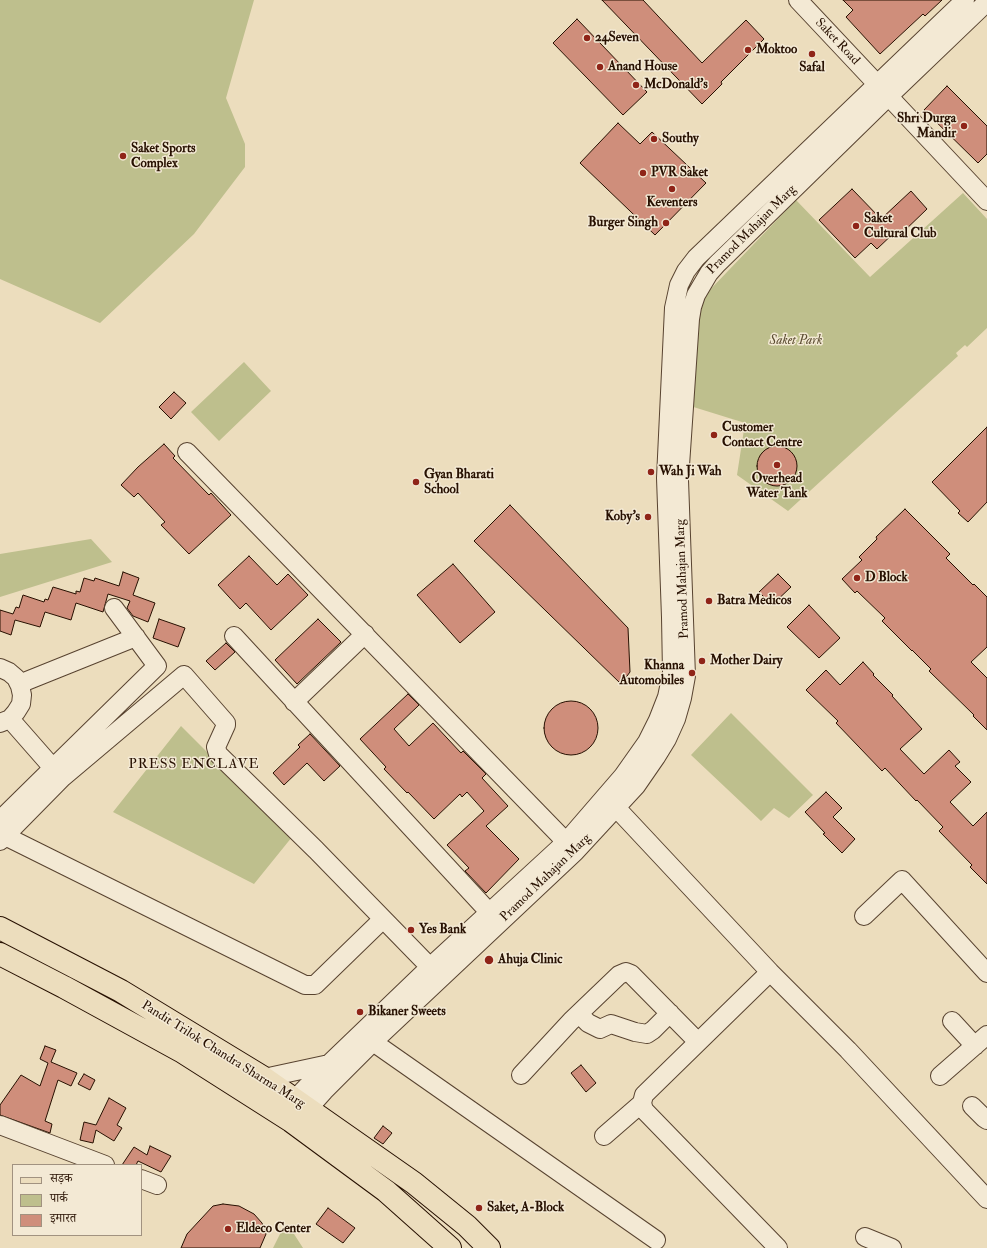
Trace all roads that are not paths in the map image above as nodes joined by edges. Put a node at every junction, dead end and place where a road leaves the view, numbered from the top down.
1 (798, 0) edge
2 (965, 0) edge
3 (987, 1) edge
4 (882, 91) junction
5 (987, 201) edge
6 (187, 452) dead end
7 (114, 608) dead end
8 (364, 634) junction
9 (234, 636) dead end
10 (136, 637) junction
11 (0, 668) edge
12 (19, 684) junction
13 (294, 702) junction
14 (5, 721) edge
15 (53, 768) junction
16 (610, 802) junction
17 (2, 832) edge
18 (571, 847) junction
19 (489, 912) junction
20 (864, 916) dead end
21 (382, 919) junction
22 (0, 928) edge
23 (0, 954) edge
24 (430, 967) junction
25 (770, 972) junction
26 (987, 973) edge
27 (670, 1013) junction
28 (579, 1014) junction
29 (952, 1021) dead end
30 (981, 1040) edge
31 (373, 1042) junction
32 (698, 1042) junction
33 (329, 1064) junction
34 (521, 1076) dead end
35 (940, 1076) dead end
36 (264, 1078) junction
37 (642, 1104) junction
38 (972, 1106) dead end
39 (296, 1112) junction
40 (987, 1120) edge
41 (0, 1125) edge
42 (604, 1136) dead end
43 (102, 1164) edge
44 (987, 1200) edge
45 (865, 1237) dead end
46 (656, 1240) dead end
47 (442, 1244) edge
48 (489, 1248) edge
49 (778, 1248) edge
50 (892, 1248) edge

1 - 4 street, Saket Road
2 - 4 street, Pramod Mahajan Marg
3 - 4 street, Pramod Mahajan Marg
4 - 5 street, Saket Road
4 - 16 street, Pramod Mahajan Marg
6 - 8 street
7 - 10 street
8 - 13 street
8 - 18 street
9 - 13 street
10 - 12 street
10 - 15 street
11 - 12 street
12 - 14 street
13 - 19 street
14 - 15 street
15 - 17 street
16 - 18 street, Pramod Mahajan Marg
16 - 25 street
17 - 21 street
17 - 21 street
18 - 19 street, Pramod Mahajan Marg
18 - 31 street, Pramod Mahajan Marg
19 - 24 street, Pramod Mahajan Marg
20 - 26 street
21 - 24 street
22 - 36 main road, Pandit Trilok Chandra Sharma Marg
23 - 39 main road, Pandit Trilok Chandra Sharma Marg
24 - 33 street, Pramod Mahajan Marg
25 - 32 street
25 - 44 street
27 - 28 street
27 - 28 street
27 - 32 street
28 - 34 street
29 - 30 street
30 - 35 street
31 - 39 street, Pramod Mahajan Marg
31 - 46 street
32 - 37 street
33 - 36 street
33 - 39 street, Pramod Mahajan Marg
36 - 39 main road, Pandit Trilok Chandra Sharma Marg
37 - 42 street
37 - 49 street
38 - 40 street
39 - 47 main road, Pandit Trilok Chandra Sharma Marg
39 - 48 main road, Pandit Trilok Chandra Sharma Marg
41 - 43 street
45 - 50 street

